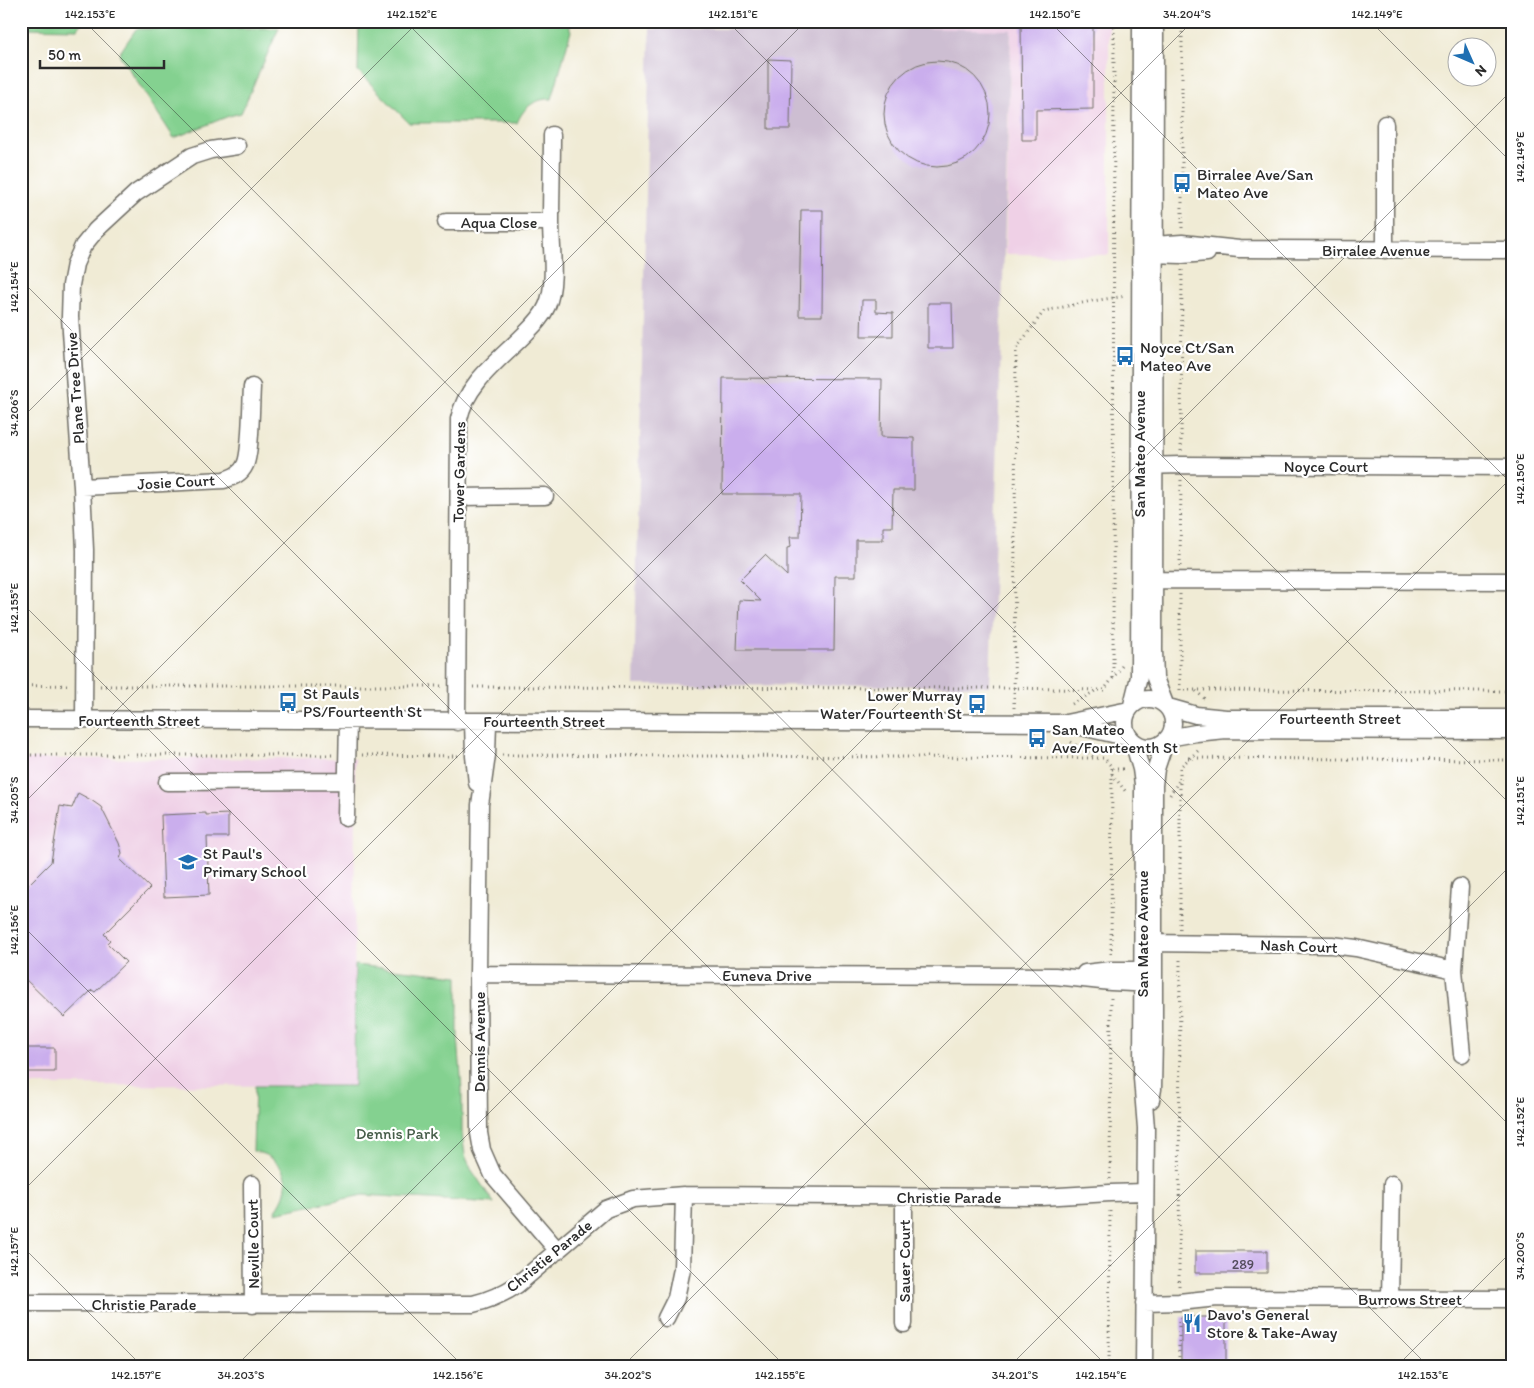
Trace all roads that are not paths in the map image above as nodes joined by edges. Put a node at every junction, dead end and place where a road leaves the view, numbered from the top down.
1 (1141, 21) edge
2 (1155, 21) edge
3 (1385, 124) dead end
4 (552, 135) dead end
5 (237, 146) dead end
6 (446, 222) dead end
7 (551, 222) junction
8 (1385, 250) junction
9 (1513, 250) edge
10 (1150, 251) junction
11 (252, 387) dead end
12 (1146, 466) junction
13 (1513, 467) edge
14 (82, 487) junction
15 (545, 496) dead end
16 (459, 497) junction
17 (1146, 580) junction
18 (1513, 580) edge
19 (1166, 705) junction
20 (1130, 708) junction
21 (1513, 718) edge
22 (21, 719) edge
23 (84, 720) junction
24 (348, 720) junction
25 (473, 721) junction
26 (1066, 723) junction
27 (1513, 731) edge
28 (1131, 739) junction
29 (1166, 740) junction
30 (346, 781) junction
31 (167, 782) dead end
32 (346, 818) dead end
33 (1460, 887) dead end
34 (1148, 943) junction
35 (1454, 970) junction
36 (478, 974) junction
37 (1148, 977) junction
38 (1462, 1054) dead end
39 (252, 1184) dead end
40 (1392, 1184) dead end
41 (684, 1195) junction
42 (904, 1197) junction
43 (1145, 1198) junction
44 (558, 1251) junction
45 (1144, 1297) junction
46 (1390, 1299) junction
47 (1513, 1299) edge
48 (21, 1303) edge
49 (253, 1304) junction
50 (666, 1318) dead end
51 (904, 1324) dead end
52 (1144, 1367) edge

1 - 10 street, San Mateo Avenue
2 - 10 street, San Mateo Avenue
3 - 8 street
4 - 7 street, Tower Gardens
5 - 14 street, Plane Tree Drive
6 - 7 street, Aqua Close
7 - 16 street, Tower Gardens
8 - 9 street, Birralee Avenue
8 - 10 street, Birralee Avenue
10 - 12 street, San Mateo Avenue
10 - 12 street, San Mateo Avenue
11 - 14 street, Josie Court
12 - 13 street, Noyce Court
12 - 17 street, San Mateo Avenue
14 - 23 street, Plane Tree Drive
15 - 16 street
16 - 25 street, Tower Gardens
17 - 18 street
17 - 19 street, San Mateo Avenue
17 - 20 street, San Mateo Avenue
19 - 20 street
19 - 21 street, Fourteenth Street
19 - 29 street
20 - 26 street, Fourteenth Street
20 - 28 street
22 - 23 street, Fourteenth Street
23 - 24 street, Fourteenth Street
24 - 25 street, Fourteenth Street
24 - 30 street
25 - 26 street, Fourteenth Street
25 - 36 street, Dennis Avenue
26 - 28 street, Fourteenth Street
27 - 29 street, Fourteenth Street
28 - 29 street
28 - 34 street, San Mateo Avenue
29 - 34 street, San Mateo Avenue
30 - 31 street
30 - 32 street
33 - 35 street
34 - 35 street, Nash Court
34 - 37 street, San Mateo Avenue
35 - 38 street
36 - 37 street, Euneva Drive
36 - 44 street, Dennis Avenue
37 - 43 street, San Mateo Avenue
39 - 49 street, Neville Court
40 - 46 street
41 - 42 street, Christie Parade
41 - 44 street, Christie Parade
41 - 50 street
42 - 43 street, Christie Parade
42 - 51 street, Sauer Court
43 - 45 street, San Mateo Avenue
44 - 49 street, Christie Parade
45 - 46 street, Burrows Street
45 - 52 street, San Mateo Avenue
46 - 47 street, Burrows Street
48 - 49 street, Christie Parade

